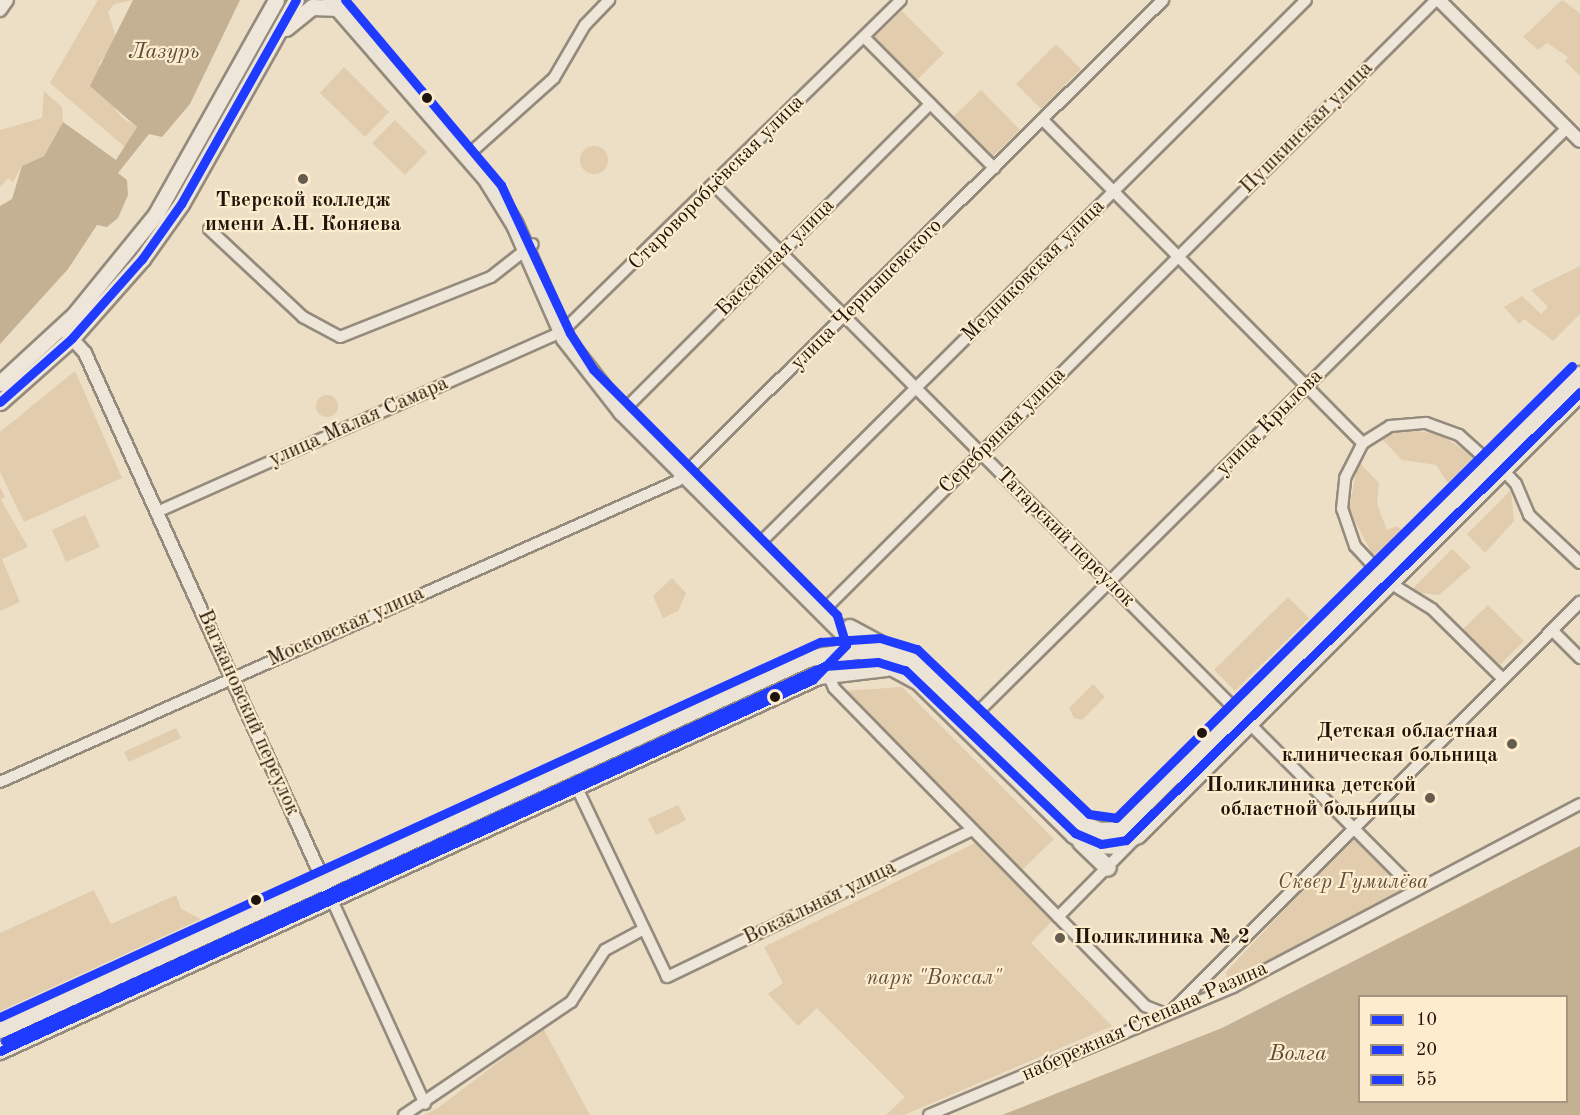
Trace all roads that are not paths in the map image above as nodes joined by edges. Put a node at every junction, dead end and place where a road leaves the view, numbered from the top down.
1 (7, 0) edge
2 (276, 0) edge
3 (296, 0) edge
4 (609, 0) edge
5 (901, 0) edge
6 (1163, 0) edge
7 (1306, 0) edge
8 (1438, 0) edge
9 (339, 3) edge
10 (0, 10) edge
11 (263, 23) junction
12 (278, 33) junction
13 (864, 37) junction
14 (930, 104) junction
15 (1043, 120) junction
16 (1567, 128) junction
17 (1580, 141) edge
18 (471, 152) junction
19 (994, 168) junction
20 (714, 186) junction
21 (1114, 191) junction
22 (209, 229) dead end
23 (529, 246) junction
24 (781, 253) junction
25 (1179, 257) junction
26 (845, 317) junction
27 (564, 329) junction
28 (67, 333) junction
29 (1580, 375) edge
30 (0, 383) edge
31 (1307, 386) junction
32 (916, 389) junction
33 (1580, 393) edge
34 (0, 402) edge
35 (624, 410) junction
36 (1363, 443) junction
37 (981, 454) junction
38 (1491, 464) junction
39 (688, 473) junction
40 (157, 512) junction
41 (762, 541) junction
42 (1580, 563) edge
43 (1386, 578) junction
44 (1109, 582) junction
45 (1580, 602) edge
46 (833, 614) junction
47 (1552, 630) junction
48 (850, 646) junction
49 (822, 654) junction
50 (1580, 658) edge
51 (897, 661) junction
52 (823, 675) junction
53 (232, 678) junction
54 (1503, 679) junction
55 (975, 715) junction
56 (1245, 719) junction
57 (0, 782) edge
58 (577, 788) junction
59 (1580, 804) edge
60 (1354, 829) junction
61 (974, 830) junction
62 (1134, 830) junction
63 (1074, 835) junction
64 (1108, 868) junction
65 (324, 882) junction
66 (1415, 890) junction
67 (332, 900) junction
68 (1058, 917) junction
69 (644, 929) junction
70 (1170, 1013) junction
71 (0, 1030) edge
72 (0, 1052) edge
73 (425, 1104) junction
74 (404, 1115) edge
75 (929, 1115) edge

1 - 10 street
2 - 11 main road
3 - 12 main road
4 - 18 street
5 - 13 street, Староворобьёвская улица
6 - 15 street, улица Чернышевского
7 - 21 street, Медниковская улица
8 - 16 street
8 - 25 street, Пушкинская улица
9 - 12 main road
9 - 18 main road
11 - 12 main road
11 - 28 main road
12 - 28 main road
13 - 14 street
13 - 20 street, Староворобьёвская улица
14 - 19 street
14 - 24 street, Бассейная улица
15 - 19 street, улица Чернышевского
15 - 21 street
16 - 17 street
16 - 31 street, улица Крылова
18 - 23 main road
19 - 26 street, улица Чернышевского
20 - 24 street, Татарский переулок
20 - 27 street, Староворобьёвская улица
21 - 25 street
21 - 32 street, Медниковская улица
22 - 23 street
23 - 27 main road
24 - 26 street, Татарский переулок
24 - 35 street, Бассейная улица
25 - 31 street
25 - 37 street, Серебряная улица
26 - 32 street, Татарский переулок
26 - 39 street, улица Чернышевского
27 - 35 main road
27 - 40 street, улица Малая Самара
28 - 30 main road
28 - 34 main road
28 - 40 street, Вагжановский переулок
29 - 38 main road
31 - 36 street
31 - 44 street, улица Крылова
32 - 37 street, Татарский переулок
32 - 41 street, Медниковская улица
33 - 38 main road
35 - 39 main road
36 - 38 street
36 - 43 street
37 - 44 street, Татарский переулок
37 - 46 street, Серебряная улица
38 - 42 street
38 - 43 main road
38 - 43 main road
39 - 41 main road
39 - 46 main road
39 - 53 street, Московская улица
40 - 53 street, Вагжановский переулок
41 - 46 main road
43 - 54 street
43 - 56 main road
44 - 55 street, улица Крылова
44 - 56 street, Татарский переулок
45 - 47 street
46 - 48 main road
46 - 49 main road
46 - 51 main road
47 - 50 street
47 - 54 street
48 - 49 main road
48 - 51 main road
48 - 52 main road
49 - 65 main road
51 - 52 main road
51 - 55 main road
51 - 63 main road
52 - 58 main road
52 - 61 street
53 - 57 street, Московская улица
53 - 65 street, Вагжановский переулок
54 - 60 street
55 - 62 main road
56 - 60 street, Татарский переулок
56 - 62 main road
58 - 67 main road
58 - 69 street
59 - 66 street, набережная Степана Разина
60 - 66 street, Татарский переулок
60 - 70 street
61 - 68 street
61 - 69 street, Вокзальная улица
62 - 63 main road
62 - 64 street
63 - 64 main road
64 - 68 street
65 - 67 street, Вагжановский переулок
65 - 71 main road
66 - 70 street, набережная Степана Разина
67 - 72 main road
67 - 73 street, Вагжановский переулок
68 - 70 street
69 - 73 street
70 - 75 street, набережная Степана Разина
73 - 74 street

